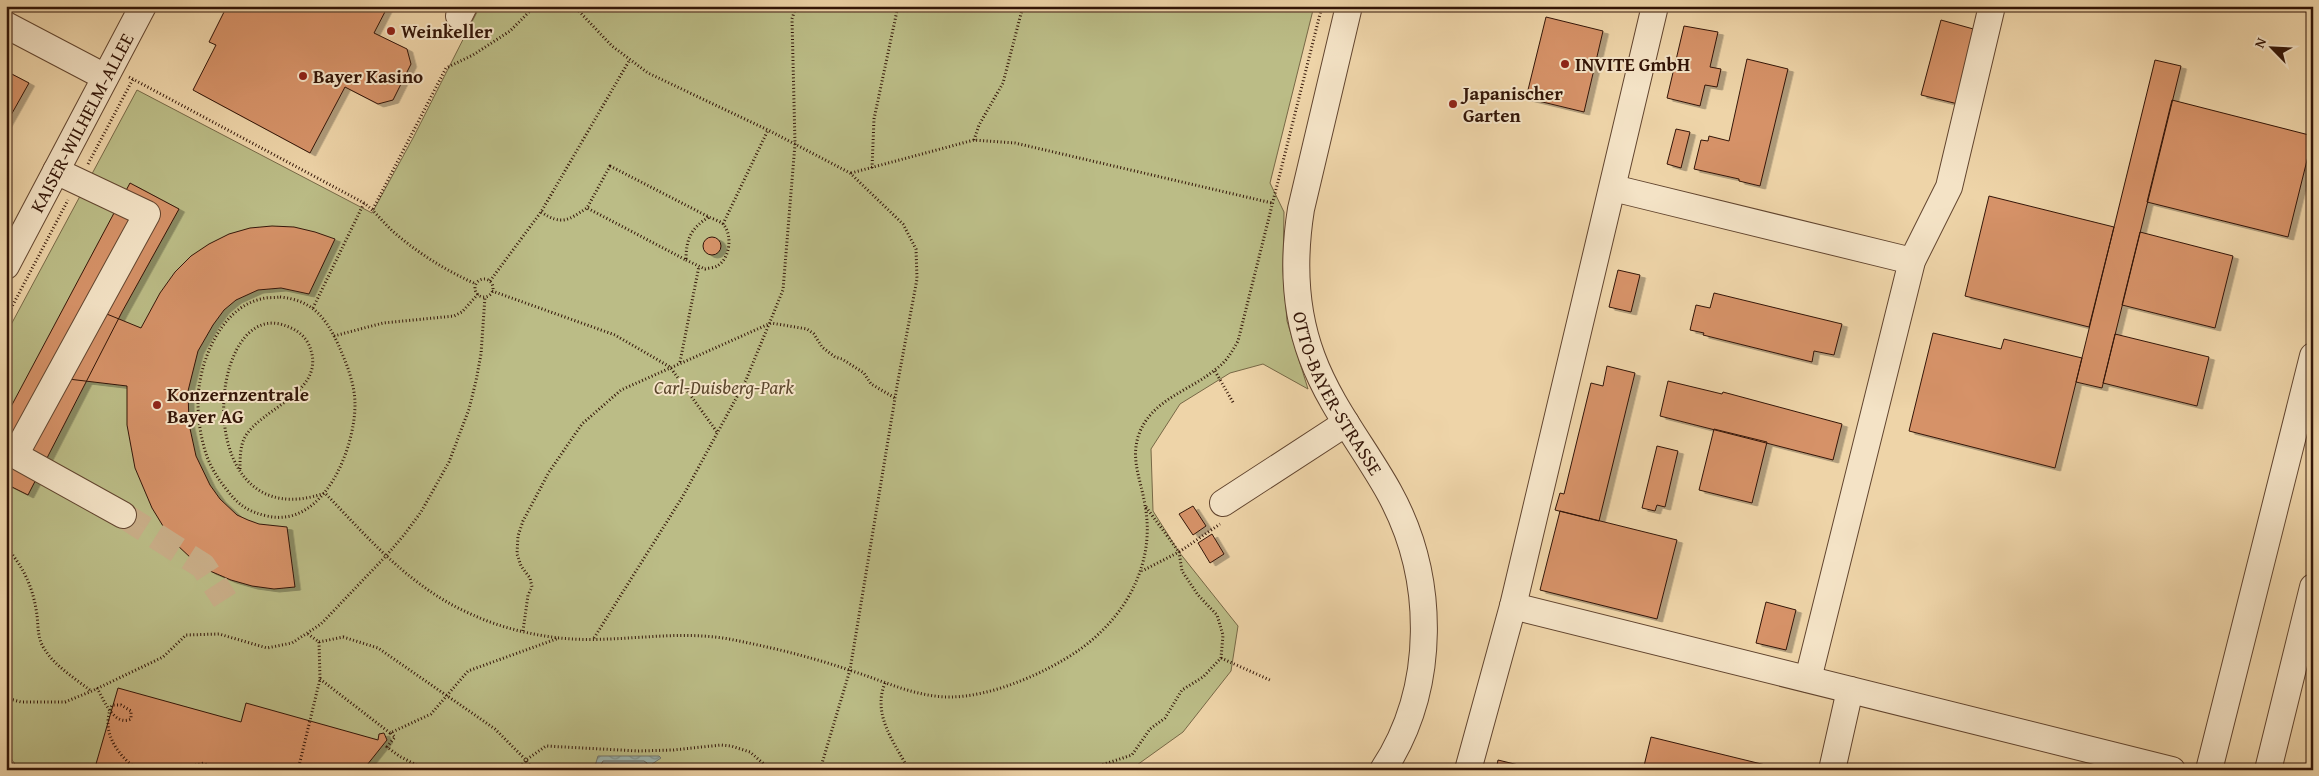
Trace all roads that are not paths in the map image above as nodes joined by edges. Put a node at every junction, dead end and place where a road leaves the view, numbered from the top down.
1 (143, 6) edge
2 (1349, 6) edge
3 (1655, 6) edge
4 (1992, 6) edge
5 (6, 25) edge
6 (108, 72) junction
7 (56, 171) junction
8 (1613, 188) junction
9 (1912, 261) junction
10 (6, 266) edge
11 (2312, 360) edge
12 (1346, 422) junction
13 (11, 452) edge
14 (1224, 512) road end
15 (123, 515) tunnel mouth
16 (2313, 587) edge
17 (1513, 606) junction
18 (1808, 679) junction
19 (1850, 690) junction
20 (1383, 770) edge
21 (1468, 770) edge
22 (1832, 770) edge
23 (2172, 770) edge
24 (2209, 770) edge
25 (2268, 770) edge

1 - 6 street, KAISER-WILHELM-ALLEE
2 - 12 street, OTTO-BAYER-STRASSE
3 - 8 street
4 - 9 street
5 - 6 street
6 - 7 street, KAISER-WILHELM-ALLEE
7 - 10 street, KAISER-WILHELM-ALLEE
7 - 13 street
8 - 9 street
8 - 17 street
9 - 18 street
11 - 24 street
12 - 14 street
12 - 20 street, OTTO-BAYER-STRASSE
13 - 15 street
16 - 25 street
17 - 18 street
17 - 21 street
18 - 19 street
19 - 22 street
19 - 23 street

